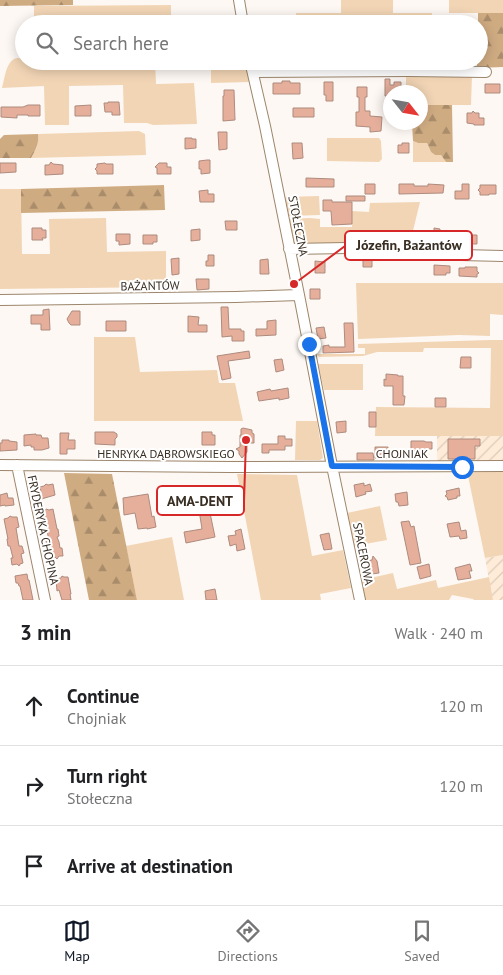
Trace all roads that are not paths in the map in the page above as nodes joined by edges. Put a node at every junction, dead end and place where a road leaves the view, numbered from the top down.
1 (239, 0) edge
2 (242, 15) edge
3 (253, 70) edge
4 (377, 70) edge
5 (486, 72) dead end
6 (289, 249) junction
7 (503, 256) edge
8 (299, 295) junction
9 (0, 300) edge
10 (0, 465) edge
11 (17, 465) junction
12 (332, 466) junction
13 (503, 466) edge
14 (342, 513) joint
15 (45, 600) edge
16 (360, 600) edge

1 - 2 street
3 - 6 street, STOŁECZNA
4 - 5 street
6 - 7 street
6 - 8 street, STOŁECZNA
8 - 9 street, BAŻANTÓW
8 - 12 street, STOŁECZNA
10 - 11 street, HENRYKA DĄBROWSKIEGO
11 - 12 street, HENRYKA DĄBROWSKIEGO
11 - 15 street, FRYDERYKA CHOPINA
12 - 13 street, CHOJNIAK
12 - 14 street, STOŁECZNA
14 - 16 street, SPACEROWA

